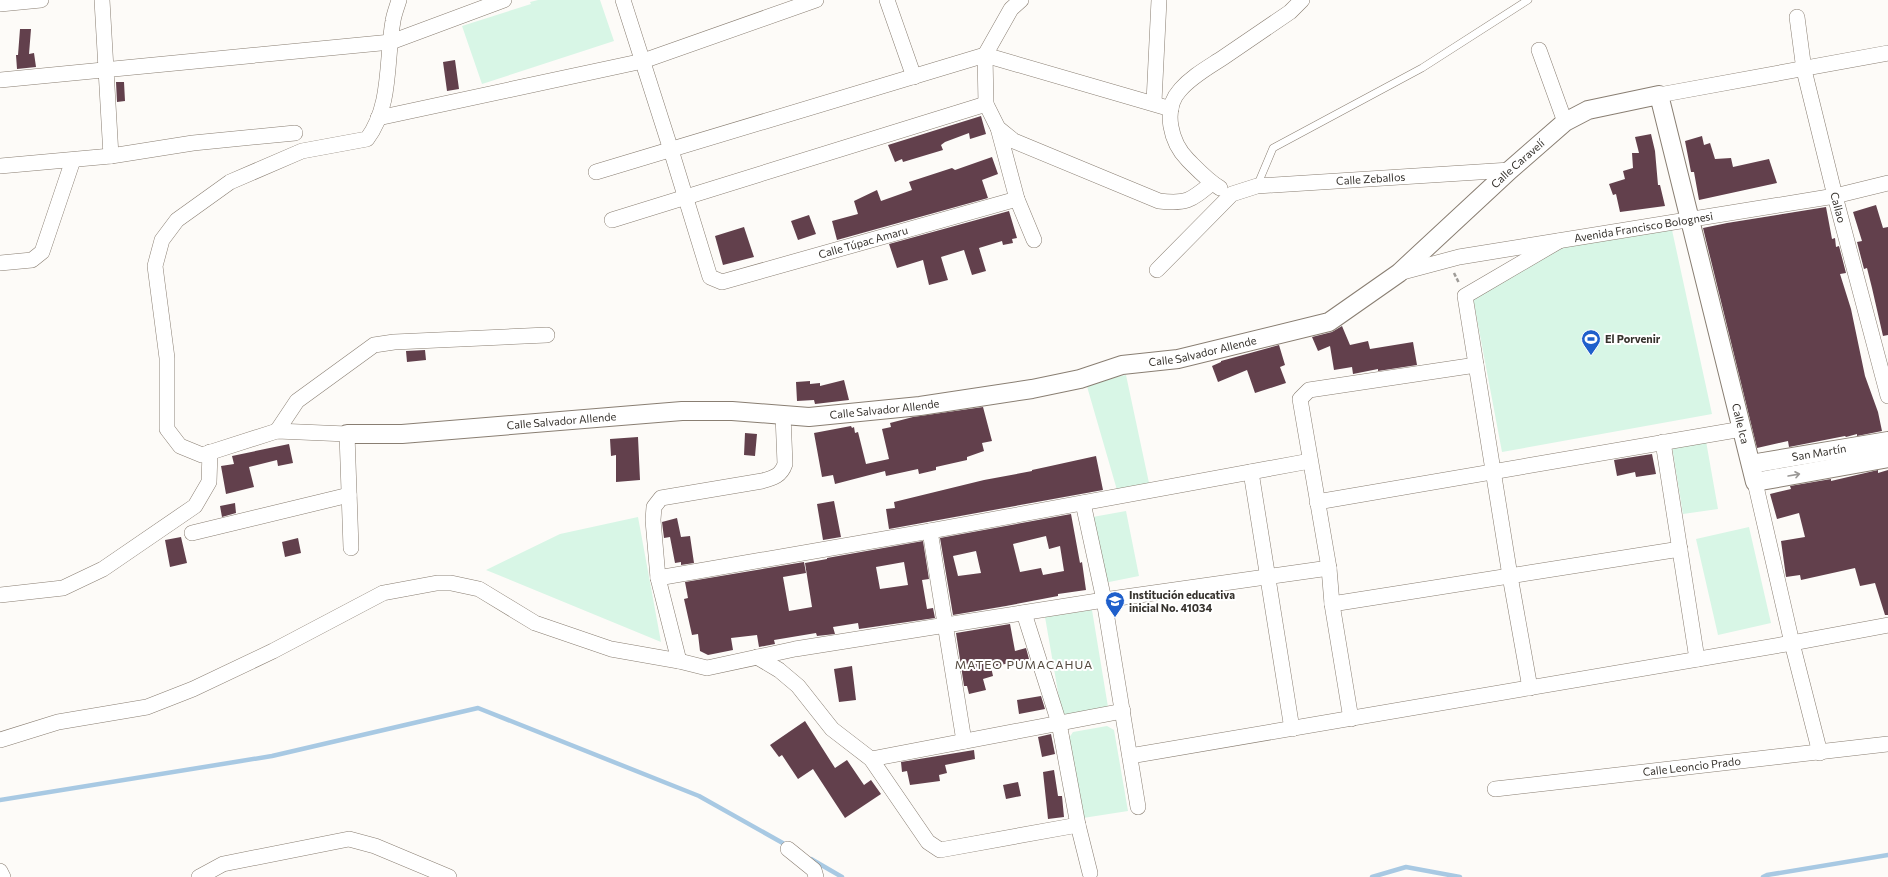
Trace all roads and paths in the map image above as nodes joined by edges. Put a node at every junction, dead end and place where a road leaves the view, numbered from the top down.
1 (41, 0) edge
2 (102, 0) edge
3 (399, 0) edge
4 (504, 0) edge
5 (623, 0) edge
6 (816, 0) edge
7 (887, 0) edge
8 (1021, 0) edge
9 (1159, 0) edge
10 (1302, 0) edge
11 (1528, 0) edge
12 (0, 4) edge
13 (1797, 16) dead end
14 (391, 42) junction
15 (1539, 50) dead end
16 (1888, 53) edge
17 (985, 55) junction
18 (643, 60) junction
19 (106, 70) junction
20 (1804, 70) junction
21 (914, 77) junction
22 (0, 80) edge
23 (1659, 95) junction
24 (1154, 102) junction
25 (986, 104) junction
26 (1171, 109) junction
27 (378, 118) junction
28 (1565, 122) junction
29 (998, 128) junction
30 (295, 133) dead end
31 (671, 150) junction
32 (111, 156) junction
33 (73, 160) junction
34 (0, 166) edge
35 (1510, 170) junction
36 (596, 172) dead end
37 (1888, 183) edge
38 (1212, 184) junction
39 (1257, 186) junction
40 (1232, 194) junction
41 (1835, 196) junction
42 (686, 197) junction
43 (1017, 199) junction
44 (1690, 219) junction
45 (612, 220) dead end
46 (1034, 240) dead end
47 (1559, 241) junction
48 (1448, 260) junction
49 (0, 263) edge
50 (1156, 270) dead end
51 (1398, 273) junction
52 (1465, 296) junction
53 (547, 335) dead end
54 (1476, 365) junction
55 (1888, 396) edge
56 (782, 415) junction
57 (1742, 428) junction
58 (277, 431) junction
59 (347, 434) junction
60 (1888, 441) edge
61 (1663, 442) junction
62 (210, 452) junction
63 (1888, 458) edge
64 (1310, 461) junction
65 (1751, 464) junction
66 (1251, 472) junction
67 (1493, 472) junction
68 (1755, 482) junction
69 (349, 495) junction
70 (1318, 502) junction
71 (1084, 503) junction
72 (930, 532) junction
73 (192, 533) dead end
74 (351, 548) dead end
75 (1680, 549) junction
76 (1329, 568) junction
77 (1510, 576) junction
78 (1268, 577) junction
79 (658, 578) junction
80 (0, 595) edge
81 (1104, 600) junction
82 (1332, 604) junction
83 (1024, 613) junction
84 (946, 625) junction
85 (1888, 625) edge
86 (1792, 643) junction
87 (757, 657) junction
88 (1697, 659) junction
89 (679, 661) junction
90 (1530, 688) junction
91 (1123, 711) junction
92 (1351, 719) junction
93 (1059, 723) junction
94 (1292, 729) junction
95 (0, 740) edge
96 (964, 741) junction
97 (1888, 744) edge
98 (1820, 753) junction
99 (1130, 756) junction
100 (871, 759) junction
101 (1495, 789) dead end
102 (1138, 806) dead end
103 (1078, 825) junction
104 (788, 849) dead end
105 (0, 872) edge
106 (1090, 873) dead end
107 (3, 877) edge
108 (198, 877) edge
109 (449, 877) edge
110 (816, 877) edge

1 - 12 street
2 - 19 street
3 - 14 street
4 - 14 street
5 - 18 street
6 - 18 street
7 - 21 street
8 - 17 street
9 - 24 street
10 - 26 street
11 - 39 lane
13 - 20 street, Callao
14 - 19 street
14 - 27 street
15 - 28 street
16 - 20 street
17 - 21 street
17 - 24 street
17 - 25 street
18 - 27 street
18 - 31 street
19 - 22 street
19 - 32 street
20 - 23 street
20 - 41 street, Callao
21 - 31 street
23 - 28 street, Calle Caravelí
23 - 44 street, Calle Ica
24 - 26 street
25 - 29 street
25 - 42 street
26 - 38 street
27 - 62 street
28 - 35 street, Calle Caravelí
29 - 38 street
29 - 43 street
30 - 32 street
31 - 36 street
31 - 42 street
32 - 33 street
33 - 34 street
33 - 49 street
35 - 39 street, Calle Zeballos
35 - 51 street, Calle Caravelí
37 - 41 street, Avenida Francisco Bolognesi
38 - 40 street
39 - 40 street, Calle Zeballos
40 - 50 street
41 - 44 street, Avenida Francisco Bolognesi
41 - 55 street, Callao
42 - 43 street, Calle Túpac Amaru
42 - 45 street
43 - 46 street
44 - 47 street, Avenida Francisco Bolognesi
44 - 57 street, Calle Ica
47 - 48 street, Avenida Francisco Bolognesi
47 - 52 street
48 - 51 street, Avenida Francisco Bolognesi
48 - 52 path
51 - 56 street, Calle Salvador Allende
52 - 54 street
53 - 58 street
54 - 64 street
54 - 67 street
56 - 59 street, Calle Salvador Allende
56 - 79 street
57 - 61 street
57 - 65 street, Calle Ica
58 - 59 street
58 - 62 street
59 - 69 street
60 - 65 street, San Martín
61 - 67 street
61 - 75 street
62 - 80 street
68 -> 63 street, San Martín
64 - 66 street
64 - 70 street
65 - 68 street, Calle Ica
66 - 71 street
66 - 78 street
67 - 70 street
67 - 77 street
68 - 86 street, Calle Ica
69 - 73 street
69 - 74 street
70 - 76 street
71 - 72 street
71 - 81 street
72 - 79 street
72 - 84 street
75 - 77 street
75 - 88 street
76 - 78 street
76 - 82 street
77 - 82 street
77 - 90 street
78 - 81 street
78 - 94 street
79 - 89 street
81 - 83 street
81 - 91 street
82 - 92 street
83 - 84 street
83 - 93 street
84 - 87 street
84 - 96 street
85 - 86 street
86 - 88 street
86 - 98 street, Calle Ica
87 - 89 street
87 - 100 street
88 - 90 street
89 - 95 street
90 - 92 street
91 - 93 street
91 - 99 street
92 - 94 street
93 - 96 street
93 - 103 street
94 - 99 street
96 - 100 street
97 - 98 street, Calle Leoncio Prado
98 - 101 street, Calle Leoncio Prado
99 - 102 street
100 - 103 street
103 - 106 street
104 - 110 street
105 - 107 street
108 - 109 street

